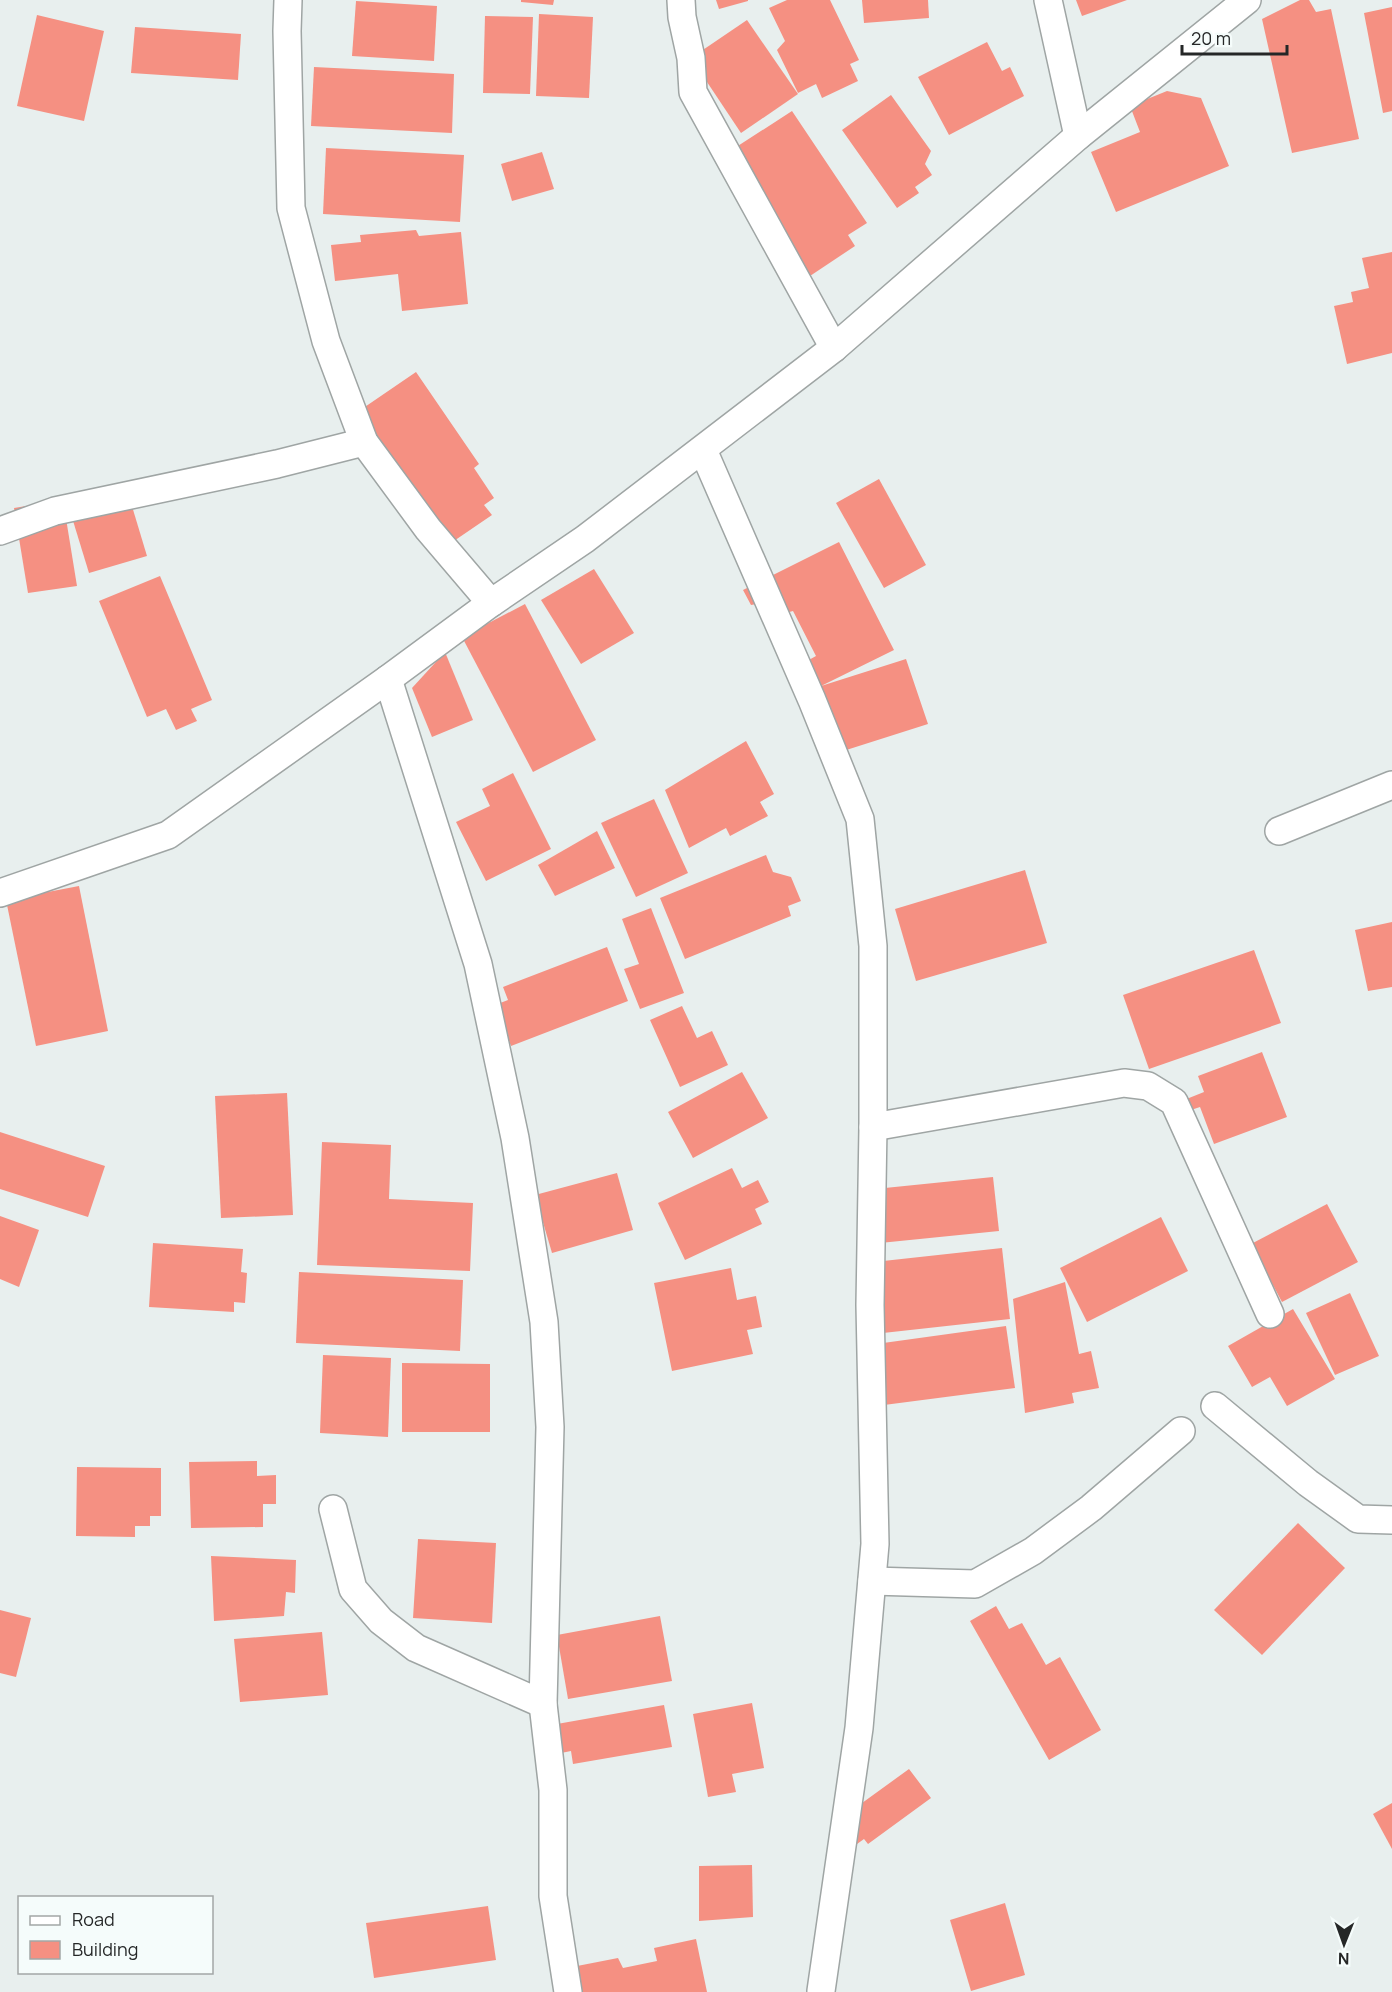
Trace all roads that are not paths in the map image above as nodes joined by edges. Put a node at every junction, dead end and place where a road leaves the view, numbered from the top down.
1 (288, 0) edge
2 (681, 0) edge
3 (1048, 0) edge
4 (1247, 0) edge
5 (1078, 136) junction
6 (834, 348) junction
7 (364, 442) junction
8 (703, 450) junction
9 (0, 531) edge
10 (491, 603) junction
11 (388, 680) junction
12 (1392, 785) edge
13 (1279, 831) dead end
14 (0, 893) edge
15 (873, 1127) junction
16 (1270, 1314) dead end
17 (1215, 1406) dead end
18 (1181, 1431) dead end
19 (333, 1509) dead end
20 (1392, 1520) edge
21 (872, 1581) junction
22 (543, 1704) junction
23 (821, 1991) edge
24 (568, 1992) edge

1 - 7 street
2 - 6 street
3 - 5 street
4 - 5 street
5 - 6 street
6 - 8 street
7 - 9 street
7 - 10 street
8 - 10 street
8 - 15 street
10 - 11 street
11 - 14 street
11 - 22 street
12 - 13 street
15 - 16 street
15 - 21 street
17 - 20 street
18 - 21 street
19 - 22 street
21 - 23 street
22 - 24 street

